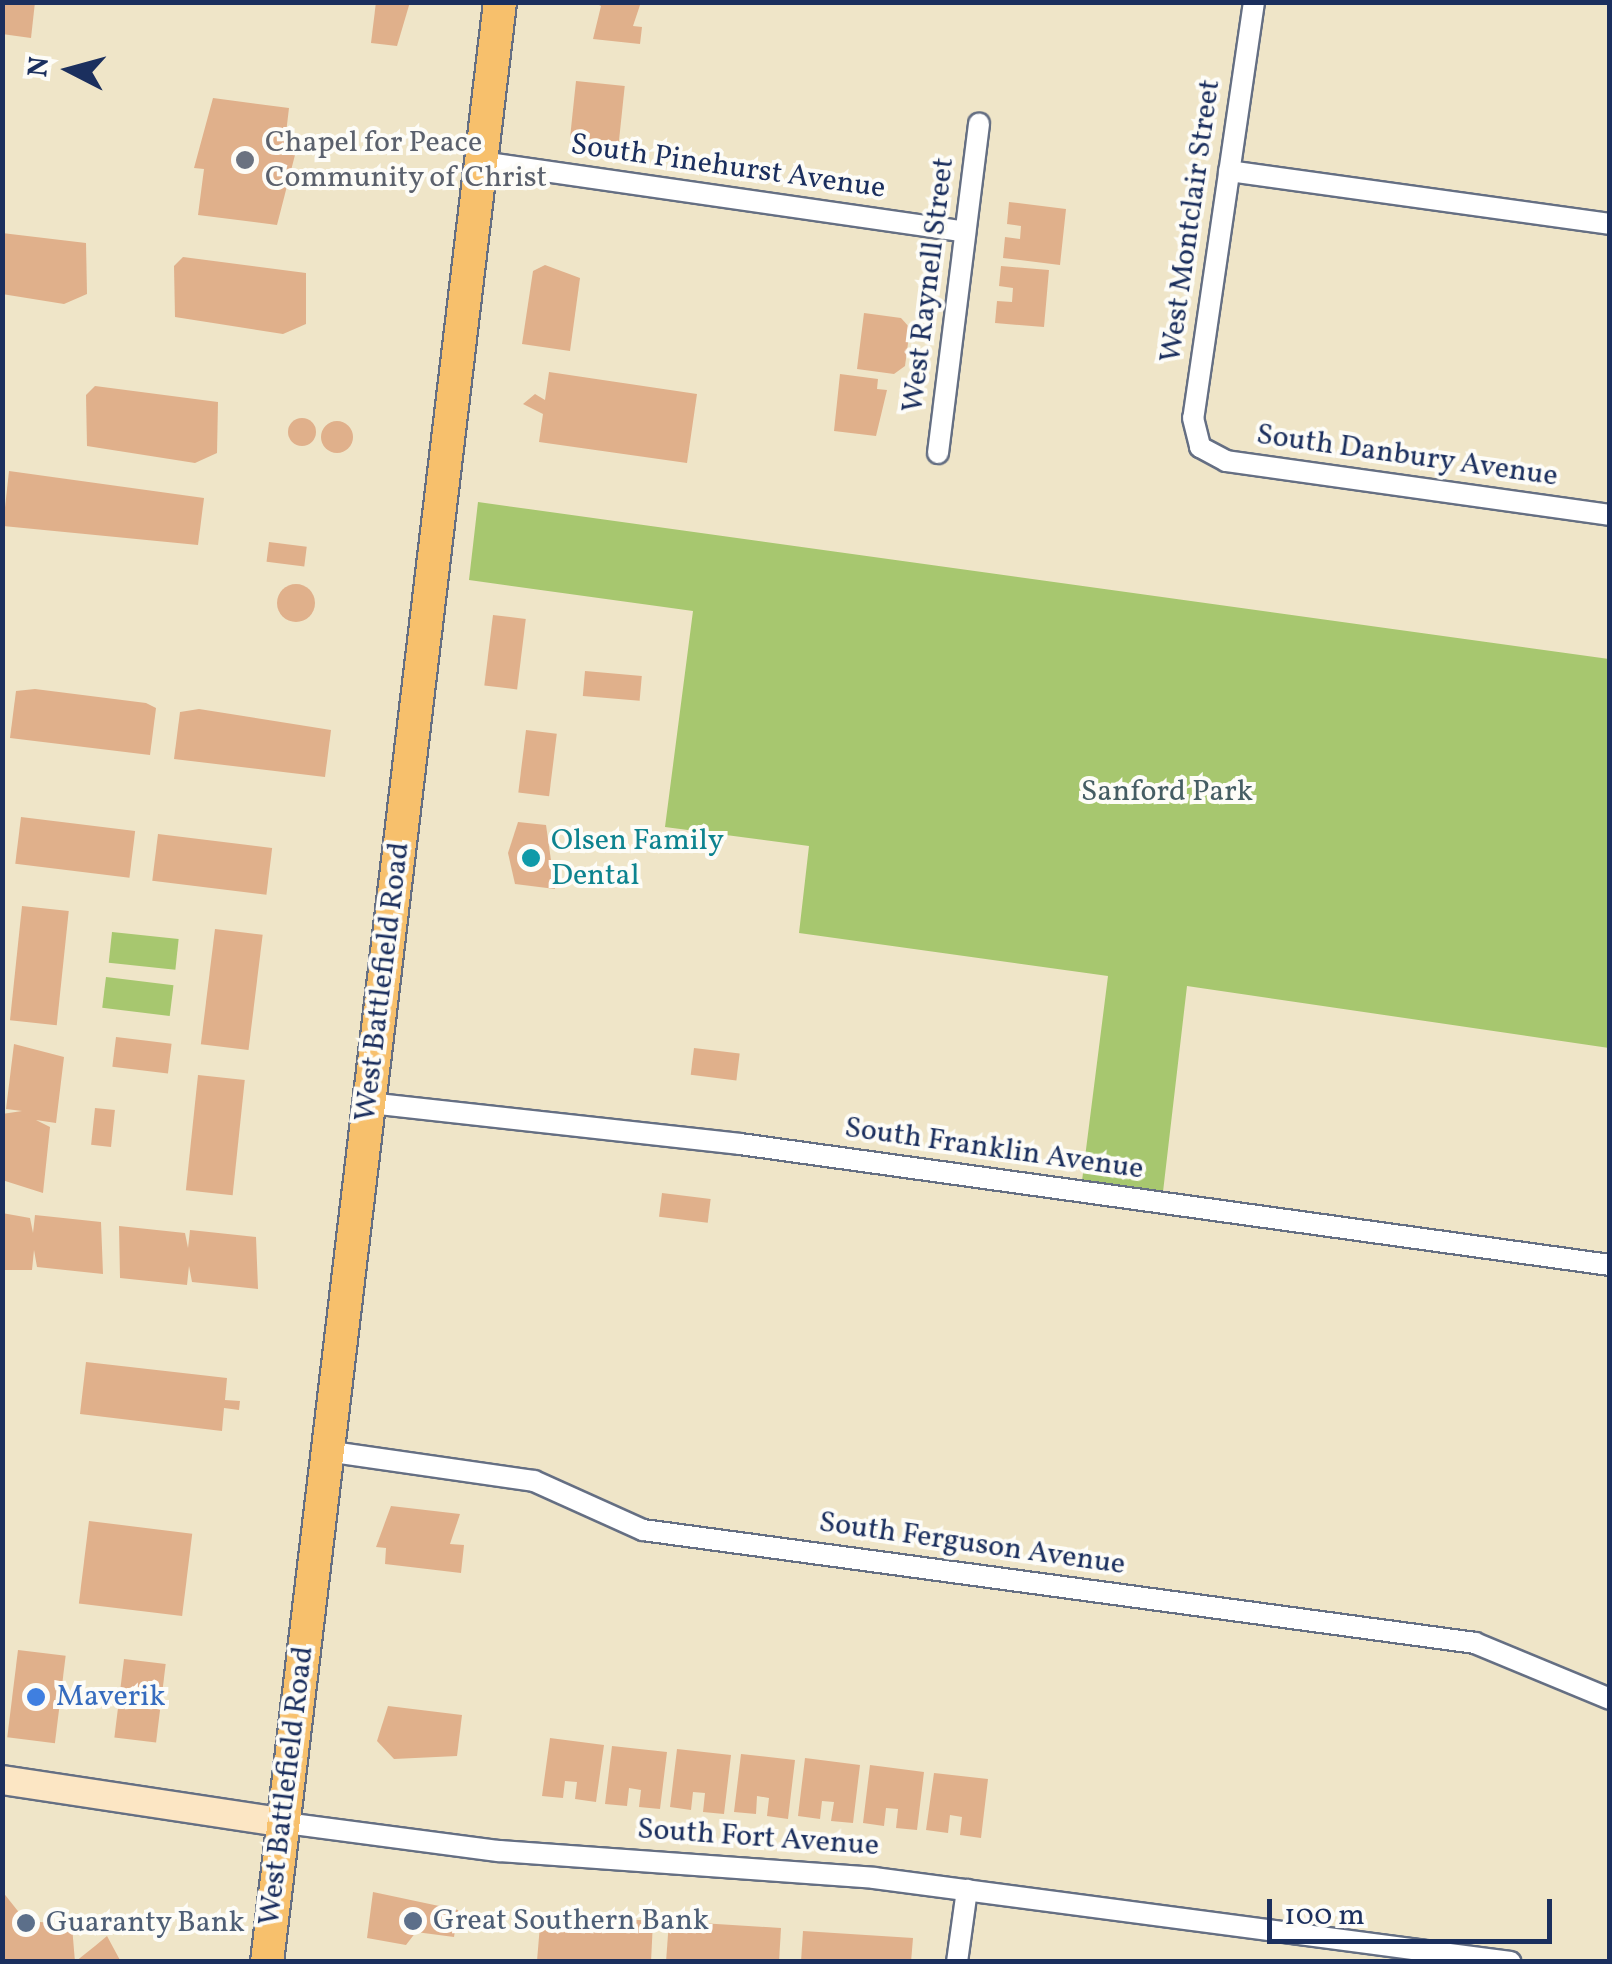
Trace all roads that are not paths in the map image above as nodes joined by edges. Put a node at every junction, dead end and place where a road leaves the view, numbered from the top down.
1 (500, 2) edge
2 (1254, 2) edge
3 (980, 124) dead end
4 (482, 162) junction
5 (1229, 170) junction
6 (1610, 224) edge
7 (965, 232) junction
8 (1200, 447) joint
9 (938, 453) dead end
10 (1610, 515) edge
11 (369, 1103) junction
12 (1610, 1264) edge
13 (326, 1451) junction
14 (1610, 1699) edge
15 (2, 1780) edge
16 (284, 1822) junction
17 (967, 1890) junction
18 (267, 1962) edge
19 (957, 1962) edge
20 (1510, 1962) edge

1 - 4 main road, West Battlefield Road
2 - 5 street, West Montclair Street
3 - 7 street, West Raynell Street
4 - 7 street, South Pinehurst Avenue
4 - 11 main road, West Battlefield Road
5 - 6 street
5 - 8 street, West Montclair Street
7 - 9 street, West Raynell Street
8 - 10 street, South Danbury Avenue
11 - 12 street, South Franklin Avenue
11 - 13 main road, West Battlefield Road
13 - 14 street, South Ferguson Avenue
13 - 16 main road, West Battlefield Road
15 - 16 street, South Fort Avenue
16 - 17 street, South Fort Avenue
16 - 18 main road, West Battlefield Road
17 - 19 street
17 - 20 street, South Fort Avenue

